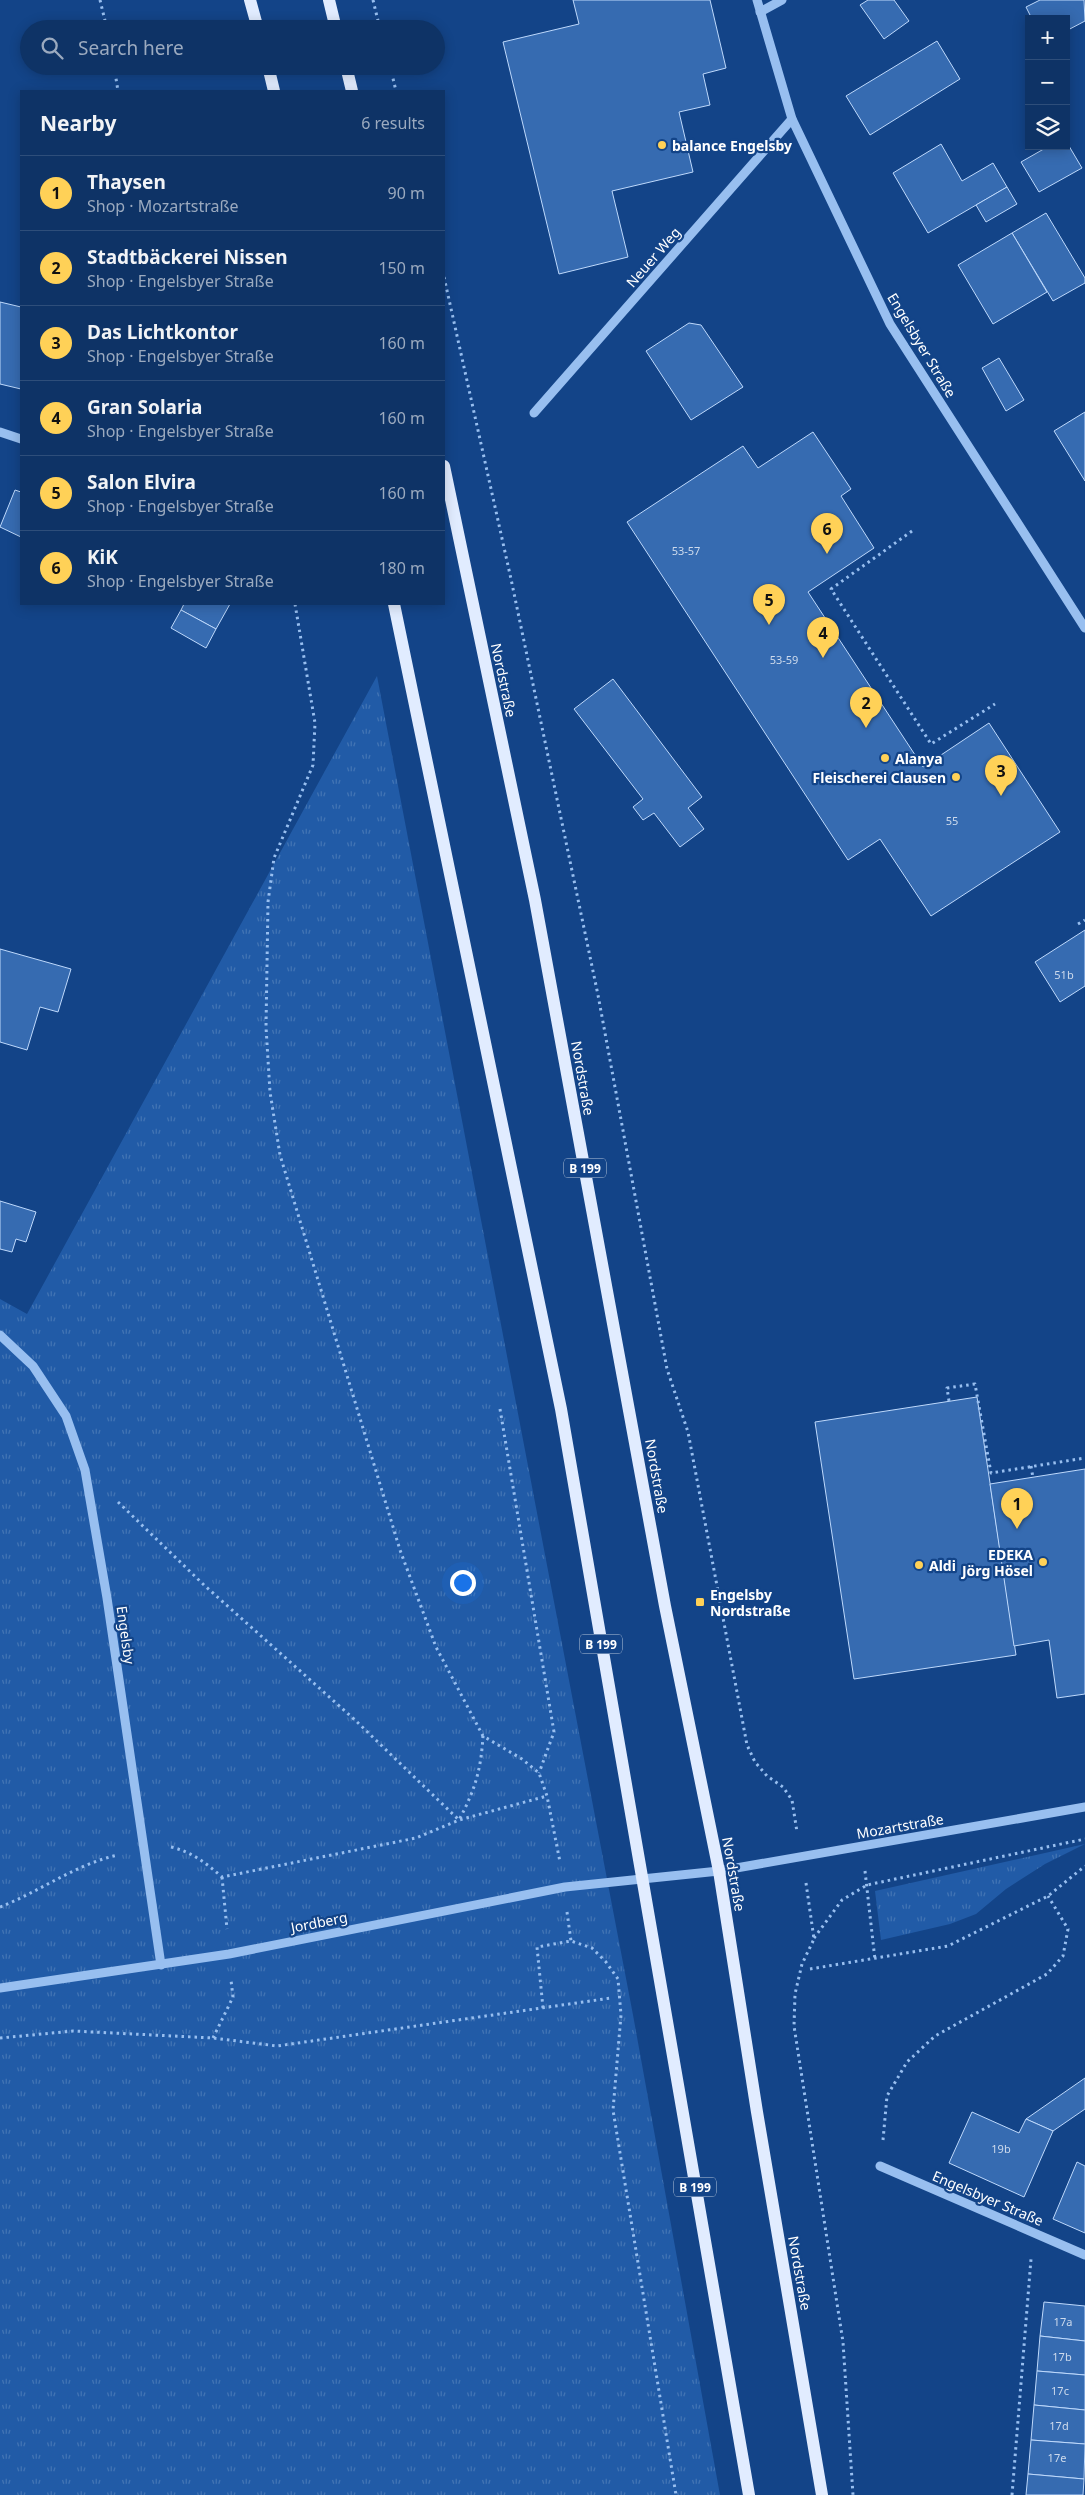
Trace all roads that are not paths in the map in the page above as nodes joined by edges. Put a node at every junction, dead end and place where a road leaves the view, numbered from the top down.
1 (250, 0) edge
2 (329, 0) edge
3 (757, 0) edge
4 (782, 0) edge
5 (760, 12) junction
6 (256, 20) edge
7 (334, 20) edge
8 (270, 75) edge
9 (348, 75) edge
10 (274, 90) edge
11 (352, 90) edge
12 (792, 119) junction
13 (534, 413) dead end
14 (0, 432) edge
15 (20, 439) edge
16 (445, 471) edge
17 (394, 605) edge
18 (1085, 628) edge
19 (0, 1335) edge
20 (1085, 1806) edge
21 (719, 1871) junction
22 (642, 1880) junction
23 (161, 1965) junction
24 (0, 1988) edge
25 (880, 2166) road end
26 (1085, 2255) edge
27 (749, 2495) edge
28 (822, 2495) edge

1 - 6 main road
2 - 7 main road
3 - 5 street, Engelsbyer Straße
4 - 5 street
5 - 12 street, Engelsbyer Straße
8 - 10 main road
9 - 11 main road
12 - 13 street, Neuer Weg
12 - 18 street, Engelsbyer Straße
14 - 15 street
16 - 21 main road, Nordstraße / B 199
17 - 22 main road, B 199
19 - 23 street, Engelsby
20 - 21 street, Mozartstraße
21 - 22 street, Mozartstraße
21 - 28 main road, Nordstraße / B 199
22 - 23 street, Jordberg
22 - 27 main road, B 199
23 - 24 street, Jordberg
25 - 26 street, Engelsbyer Straße

